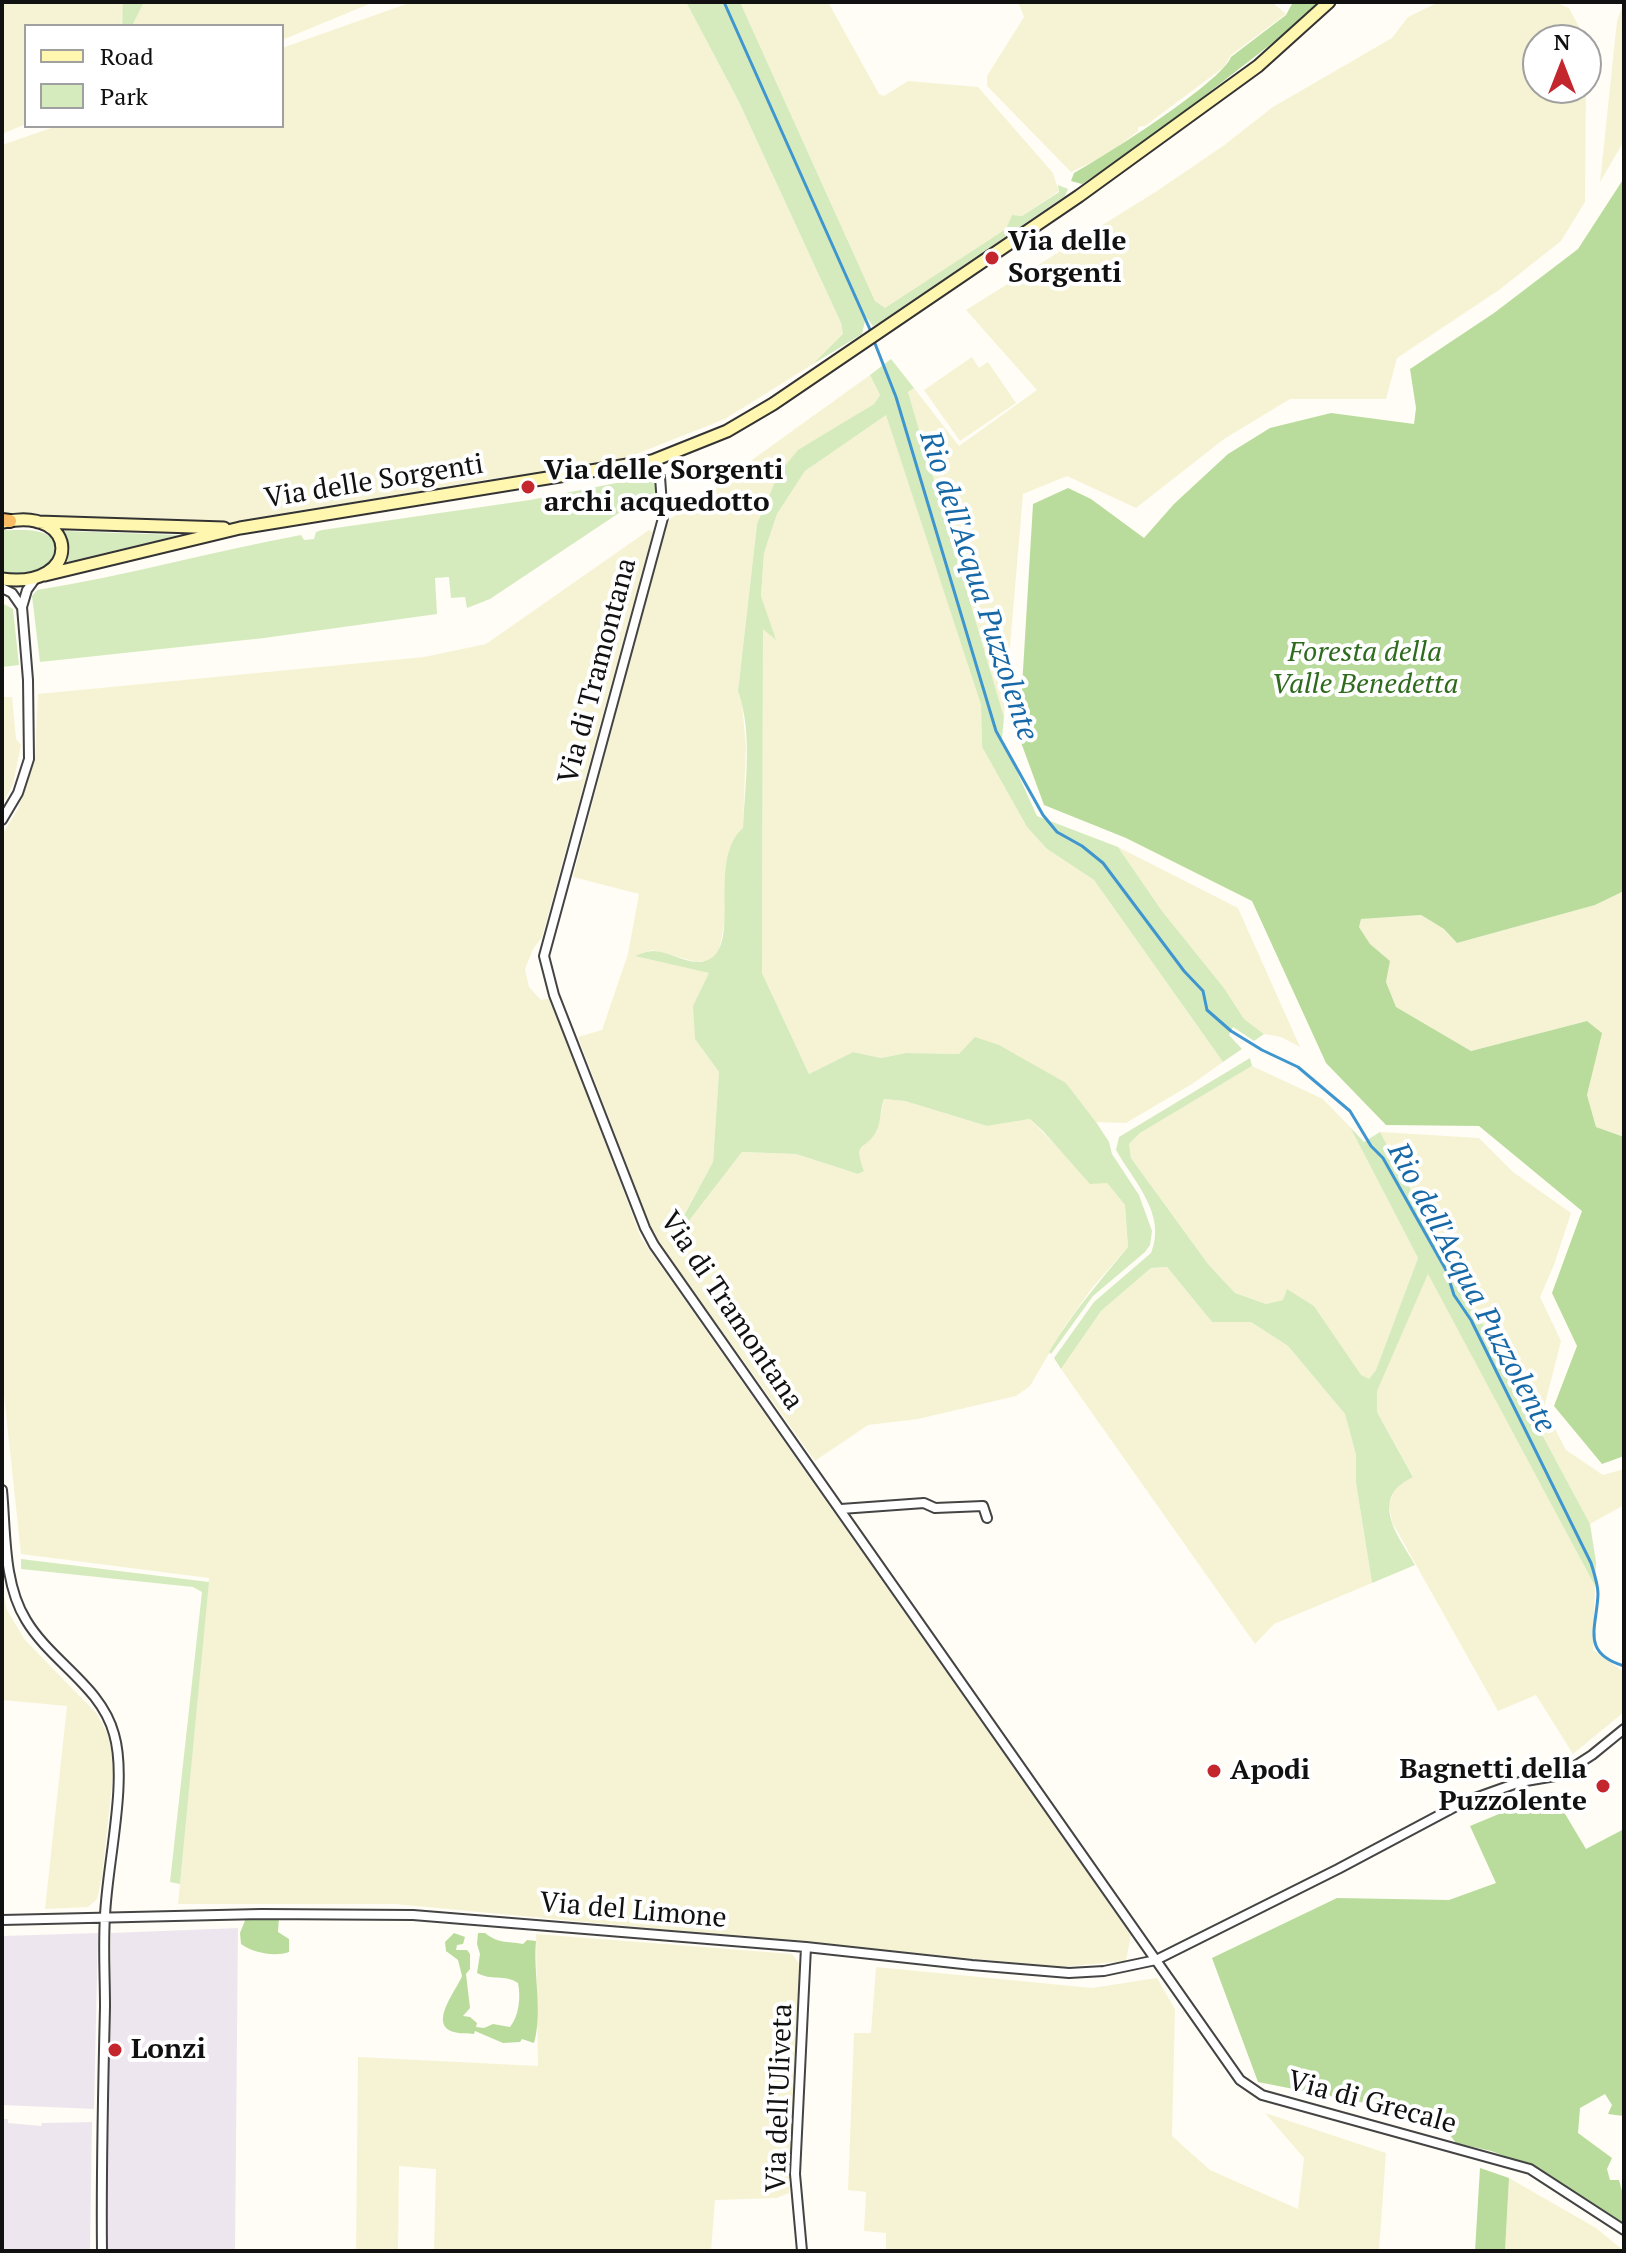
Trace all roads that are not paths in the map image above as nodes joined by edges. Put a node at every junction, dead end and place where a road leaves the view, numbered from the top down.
1 (1329, 2) edge
2 (652, 461) junction
3 (5, 521) edge
4 (38, 522) junction
5 (240, 528) junction
6 (40, 576) junction
7 (2, 584) edge
8 (22, 607) junction
9 (2, 820) edge
10 (2, 1490) edge
11 (841, 1509) junction
12 (987, 1518) dead end
13 (1624, 1729) edge
14 (105, 1916) junction
15 (2, 1920) edge
16 (806, 1947) junction
17 (1156, 1960) junction
18 (1624, 2230) edge
19 (102, 2251) edge
20 (802, 2251) edge

1 - 2 main road, Via delle Sorgenti
2 - 5 main road, Via delle Sorgenti
2 - 11 street, Via di Tramontana
3 - 4 main road, Via delle Sorgenti
4 - 5 main road, Via delle Sorgenti
4 - 6 main road
5 - 6 main road, Via delle Sorgenti
6 - 7 main road, Via delle Sorgenti
6 - 8 street
7 - 8 street
8 - 9 street
10 - 14 street
11 - 12 street
11 - 17 street, Via di Tramontana
13 - 17 street, Via del Limone
14 - 15 street, Via del Limone
14 - 16 street, Via del Limone
14 - 19 street
16 - 17 street, Via del Limone
16 - 20 street, Via dell'Uliveta
17 - 18 street, Via di Grecale

